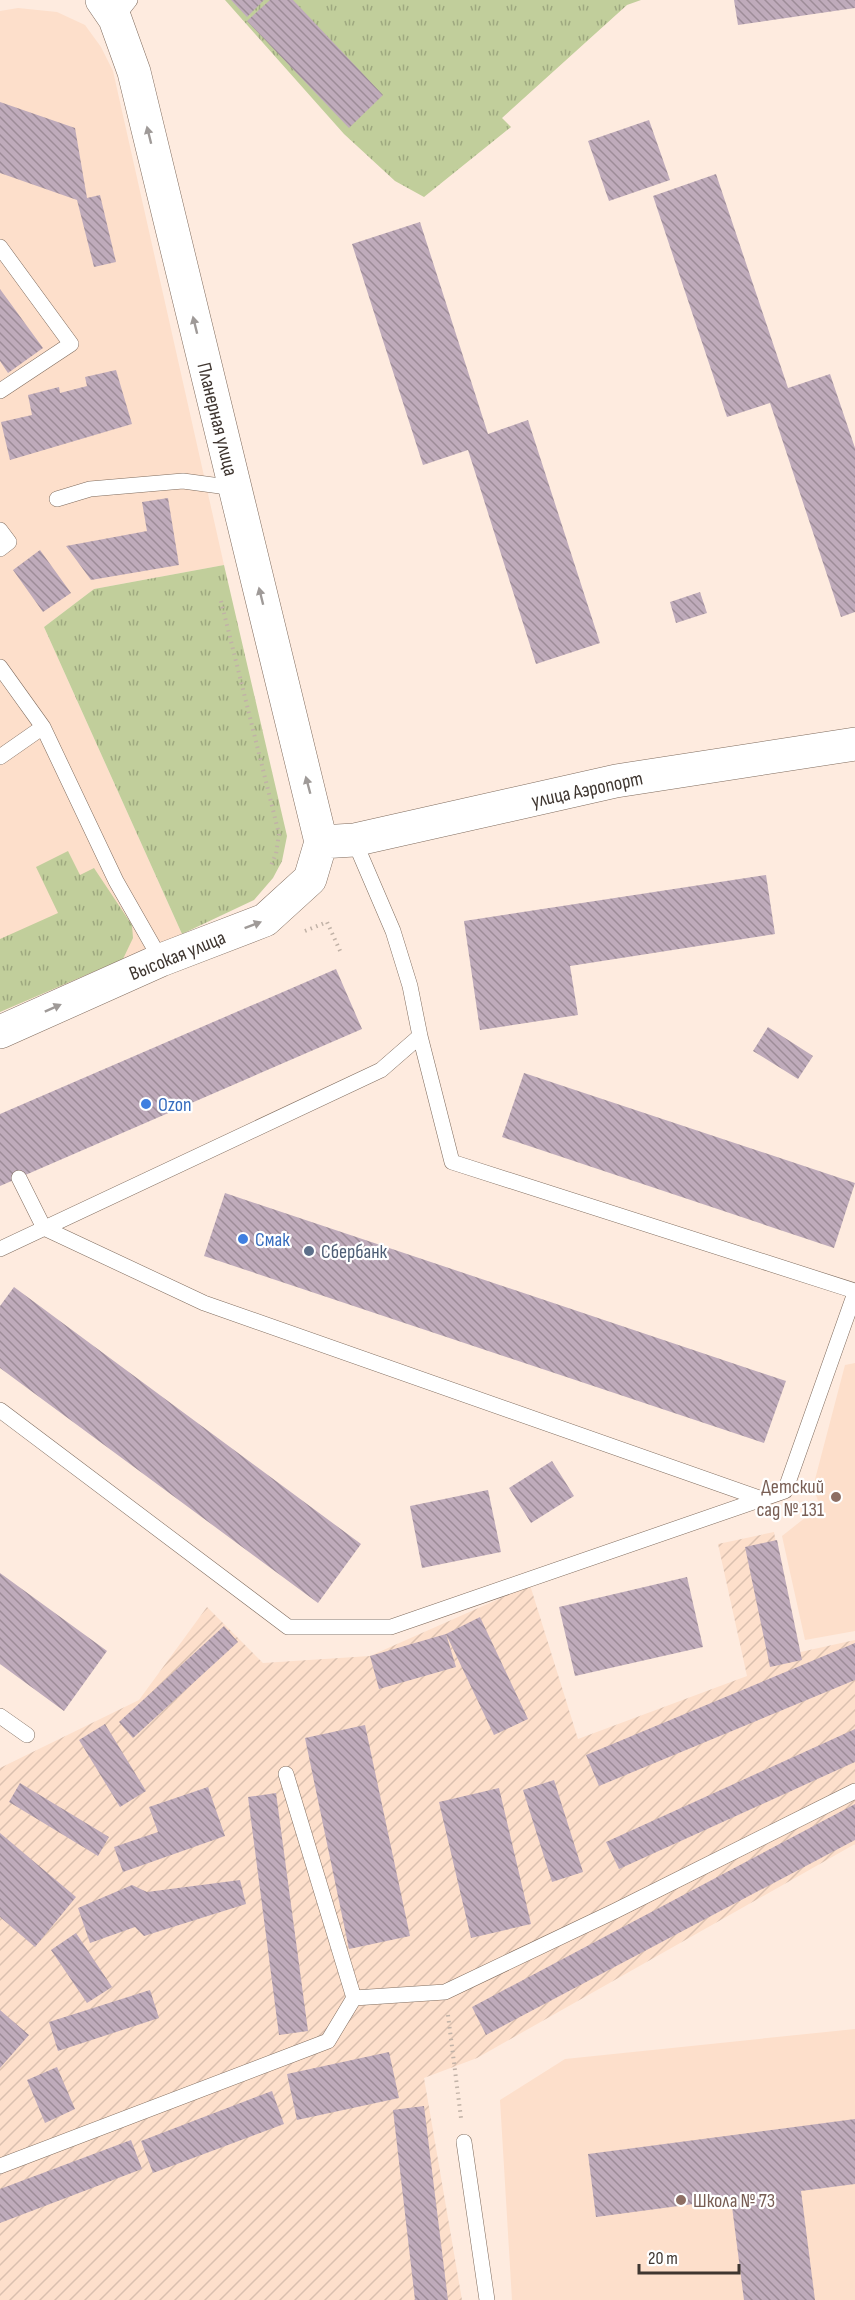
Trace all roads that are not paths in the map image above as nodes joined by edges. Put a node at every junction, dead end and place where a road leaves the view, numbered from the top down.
1 (116, 6) edge
2 (0, 248) edge
3 (0, 391) edge
4 (235, 488) junction
5 (57, 499) dead end
6 (0, 530) edge
7 (0, 549) edge
8 (0, 667) edge
9 (43, 727) junction
10 (855, 744) edge
11 (0, 757) edge
12 (354, 840) junction
13 (321, 842) junction
14 (161, 960) junction
15 (0, 1032) edge
16 (420, 1036) junction
17 (19, 1178) dead end
18 (44, 1228) junction
19 (0, 1249) edge
20 (855, 1292) edge
21 (0, 1410) edge
22 (762, 1499) junction
23 (0, 1716) edge
24 (27, 1735) dead end
25 (286, 1774) dead end
26 (855, 1791) edge
27 (354, 1998) junction
28 (464, 2142) road end
29 (0, 2166) edge
30 (487, 2300) edge

4 -> 1 main road, Планерная улица
2 - 3 lane
4 - 5 lane
13 -> 4 main road, Планерная улица
6 - 7 lane
8 - 9 lane
9 - 11 lane
9 - 14 lane
10 - 12 main road, улица Аэропорт
12 - 13 main road, улица Аэропорт
12 - 16 lane
14 -> 13 main road, Высокая улица
15 -> 14 main road, Высокая улица
16 - 18 lane
16 - 20 lane
17 - 18 lane
18 - 19 lane
18 - 22 lane
20 - 22 lane
21 - 22 lane
23 - 24 lane
25 - 27 lane
26 - 27 lane
27 - 29 lane
28 - 30 lane

